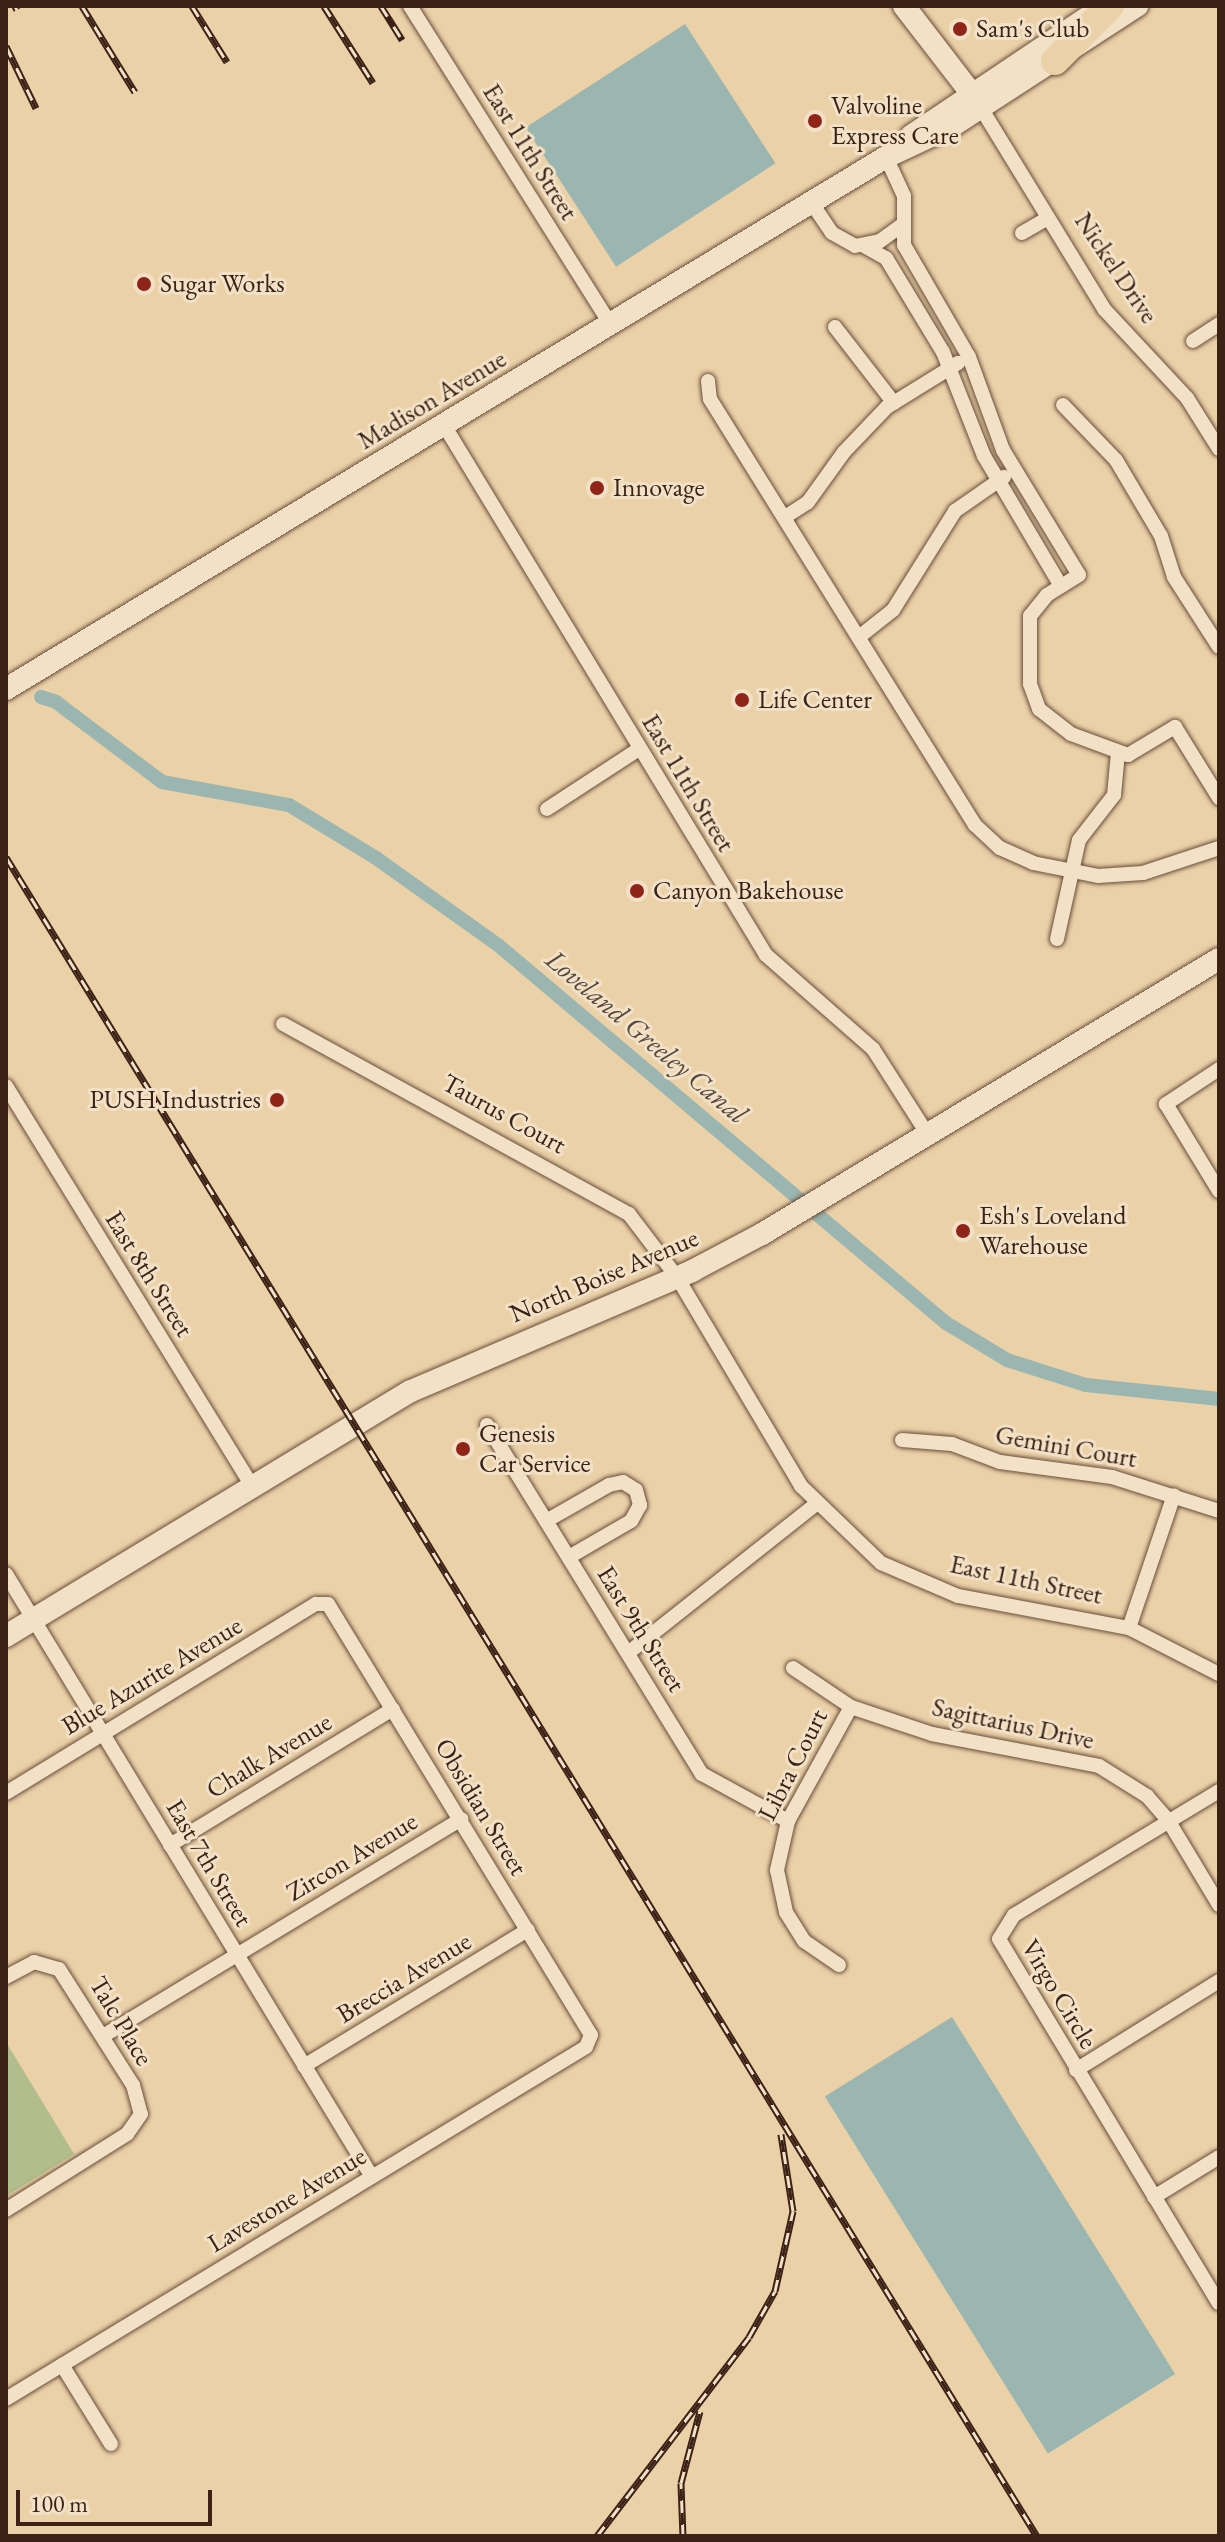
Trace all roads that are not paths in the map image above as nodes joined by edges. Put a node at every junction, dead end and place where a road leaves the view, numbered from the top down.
1 (410, 6) edge
2 (904, 6) edge
3 (1084, 6) edge
4 (1107, 6) edge
5 (1137, 6) edge
6 (1062, 34) junction
7 (1055, 61) junction
8 (976, 100) junction
9 (886, 157) junction
10 (811, 202) junction
11 (1048, 218) junction
12 (901, 226) junction
13 (1022, 233) dead end
14 (864, 246) junction
15 (610, 324) junction
16 (1219, 324) edge
17 (835, 327) dead end
18 (1193, 341) dead end
19 (969, 357) junction
20 (951, 366) junction
21 (708, 381) dead end
22 (894, 403) junction
23 (1063, 405) dead end
24 (444, 425) junction
25 (1219, 449) edge
26 (1015, 471) junction
27 (997, 482) junction
28 (785, 517) junction
29 (1061, 586) junction
30 (1216, 636) edge
31 (859, 637) junction
32 (6, 689) edge
33 (639, 749) junction
34 (1118, 753) junction
35 (1219, 798) edge
36 (547, 809) dead end
37 (1219, 848) edge
38 (1069, 873) junction
39 (1057, 939) dead end
40 (1219, 959) edge
41 (283, 1024) dead end
42 (1219, 1069) edge
43 (6, 1086) edge
44 (928, 1135) junction
45 (1219, 1191) edge
46 (677, 1277) junction
47 (487, 1425) dead end
48 (902, 1440) dead end
49 (252, 1486) junction
50 (1174, 1495) junction
51 (815, 1505) junction
52 (1219, 1511) edge
53 (546, 1521) junction
54 (569, 1557) junction
55 (6, 1574) edge
56 (325, 1603) joint
57 (33, 1619) junction
58 (1129, 1628) junction
59 (6, 1636) edge
60 (628, 1653) junction
61 (793, 1668) dead end
62 (1219, 1674) edge
63 (851, 1707) junction
64 (393, 1709) junction
65 (102, 1734) junction
66 (1219, 1791) edge
67 (6, 1793) edge
68 (461, 1819) junction
69 (1168, 1820) junction
70 (788, 1821) junction
71 (170, 1845) junction
72 (1219, 1905) edge
73 (528, 1930) junction
74 (237, 1955) junction
75 (839, 1965) dead end
76 (6, 1977) edge
77 (1219, 1981) edge
78 (103, 2036) junction
79 (590, 2040) joint
80 (304, 2066) junction
81 (1076, 2070) junction
82 (1219, 2157) edge
83 (372, 2177) junction
84 (1154, 2197) junction
85 (6, 2210) edge
86 (1219, 2303) edge
87 (62, 2365) junction
88 (6, 2399) edge
89 (111, 2444) dead end

1 - 15 street, East 11th Street
2 - 8 street, Nickel Drive
3 - 6 highway
4 - 6 street, Madison Avenue
4 - 7 highway
5 - 7 street, Madison Avenue
6 - 8 street, Madison Avenue
7 - 8 street, Madison Avenue
8 - 9 street, Madison Avenue
8 - 11 street, Nickel Drive
9 - 10 street, Madison Avenue
9 - 12 street
10 - 14 street
10 - 15 street, Madison Avenue
11 - 13 street
11 - 25 street, Nickel Drive
12 - 14 street
12 - 19 street
14 - 20 street
15 - 24 street, Madison Avenue
16 - 18 street
17 - 22 street
19 - 20 street
19 - 26 street
20 - 22 street
20 - 27 street
21 - 28 street
22 - 28 street
23 - 30 street
24 - 32 street, Madison Avenue
24 - 33 street, East 11th Street
26 - 27 street
26 - 29 street
27 - 29 street
27 - 31 street
28 - 31 street
29 - 34 street
31 - 38 street
33 - 36 street
33 - 44 street, East 11th Street
34 - 35 street
34 - 38 street
37 - 38 street
38 - 39 street
40 - 44 street, North Boise Avenue
41 - 46 street, Taurus Court
42 - 45 street
43 - 49 street, East 8th Street
44 - 46 street, North Boise Avenue
46 - 49 street, North Boise Avenue
46 - 51 street, East 11th Street
47 - 53 street, East 9th Street
48 - 50 street, Gemini Court
49 - 57 street, North Boise Avenue
50 - 52 street, Gemini Court
50 - 58 street
51 - 58 street, East 11th Street
51 - 60 street
53 - 54 street, East 9th Street
53 - 54 street
54 - 60 street, East 9th Street
55 - 57 street, East 7th Street
56 - 64 street, Obsidian Street
56 - 65 street, Blue Azurite Avenue
57 - 59 street, North Boise Avenue
57 - 65 street, East 7th Street
58 - 62 street, East 11th Street
60 - 70 street, East 9th Street
61 - 63 street, Sagittarius Drive
63 - 69 street, Sagittarius Drive
63 - 70 street, Libra Court
64 - 68 street, Obsidian Street
64 - 71 street, Chalk Avenue
65 - 67 street, Blue Azurite Avenue
65 - 71 street, East 7th Street
66 - 69 street, Virgo Circle
68 - 73 street, Obsidian Street
68 - 74 street, Zircon Avenue
69 - 72 street, Sagittarius Drive
69 - 81 street, Virgo Circle
70 - 75 street, Libra Court
71 - 74 street, East 7th Street
73 - 79 street, Obsidian Street
73 - 80 street, Breccia Avenue
74 - 78 street, Zircon Avenue
74 - 80 street, East 7th Street
76 - 78 street, Talc Place
77 - 81 street
78 - 85 street, Talc Place
79 - 83 street, Lavestone Avenue
80 - 83 street, East 7th Street
81 - 84 street, Virgo Circle
82 - 84 street
83 - 87 street, Lavestone Avenue
84 - 86 street, Virgo Circle
87 - 88 street, Lavestone Avenue
87 - 89 street

